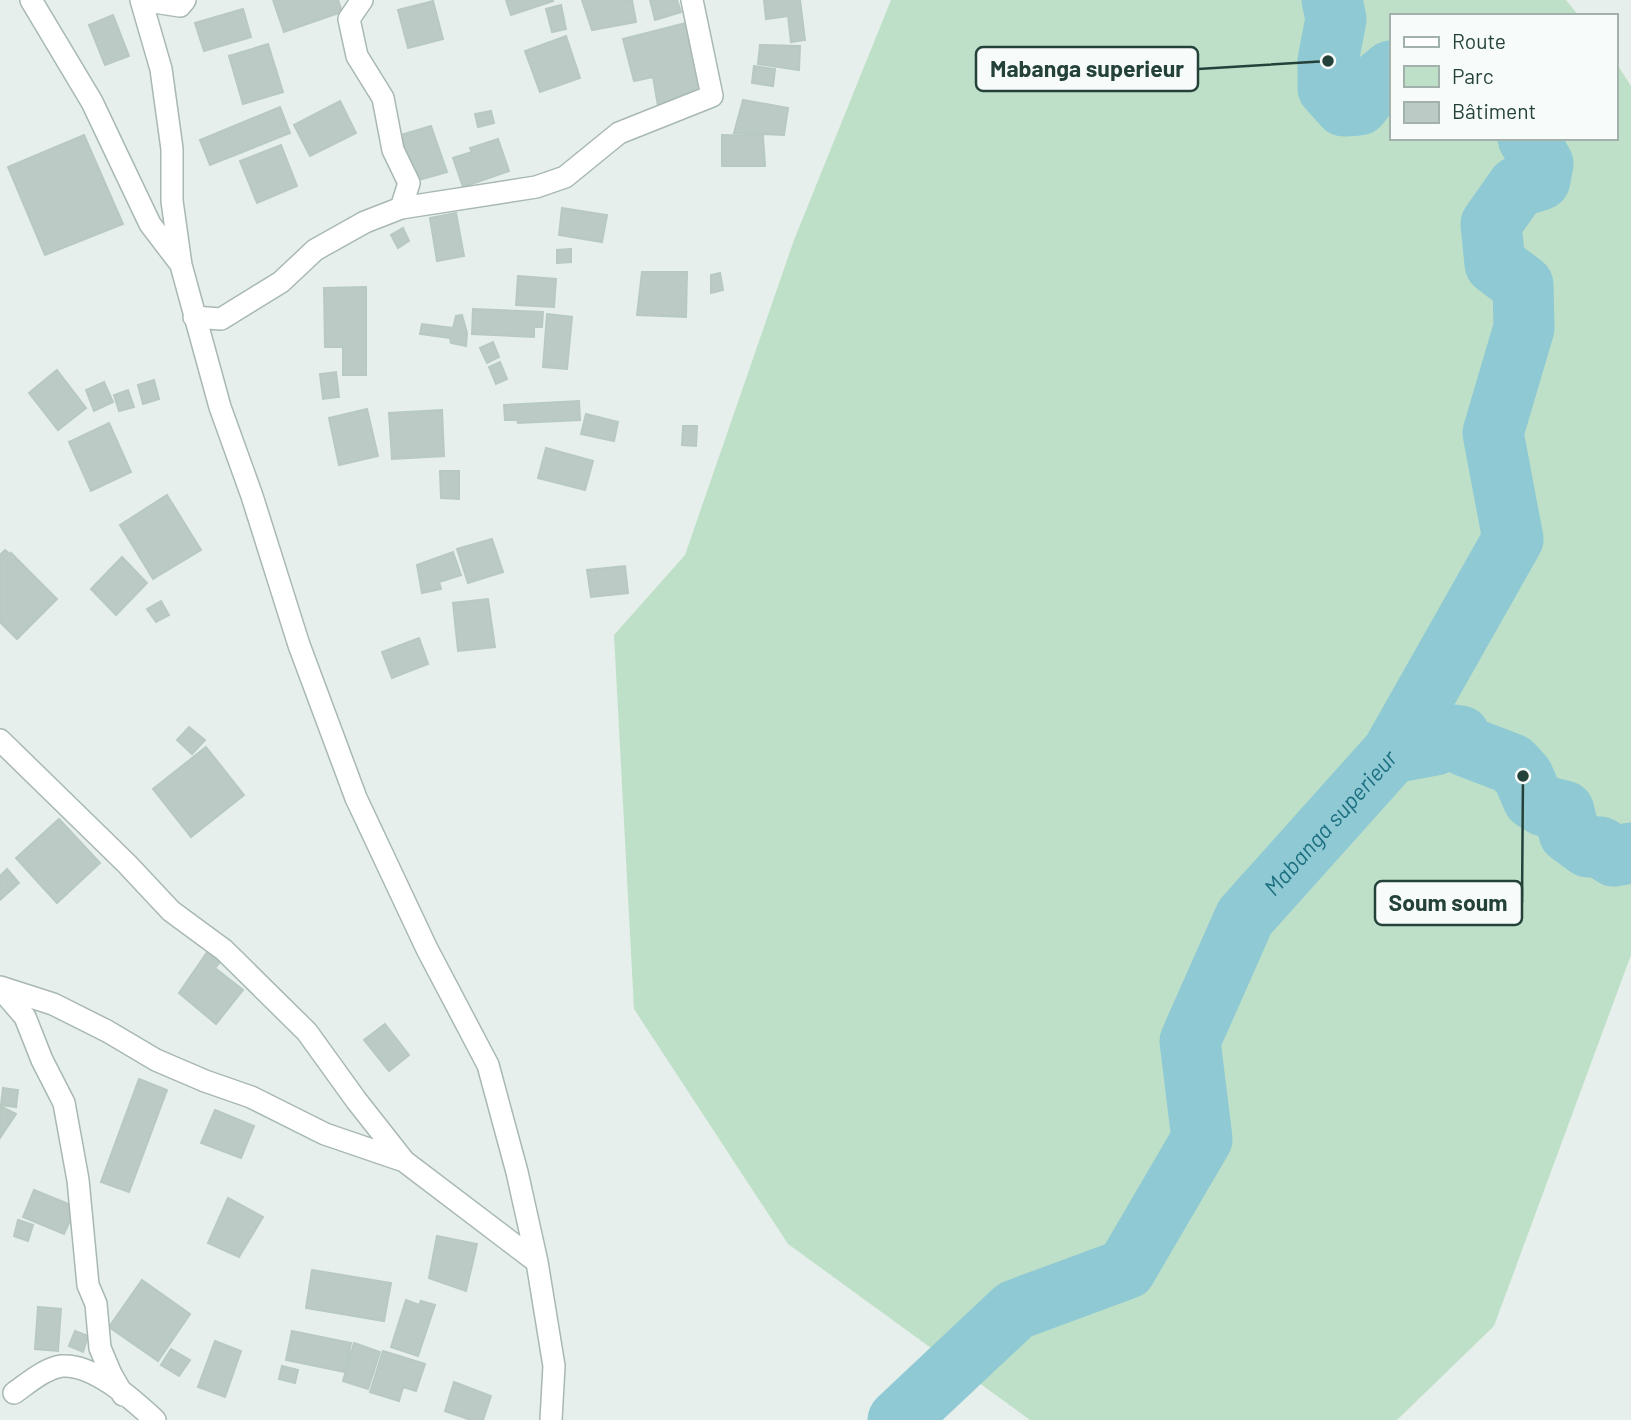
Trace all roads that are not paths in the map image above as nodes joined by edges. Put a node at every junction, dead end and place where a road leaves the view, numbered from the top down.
1 (31, 0) edge
2 (185, 0) edge
3 (362, 0) edge
4 (692, 0) edge
5 (401, 208) junction
6 (181, 265) junction
7 (194, 317) junction
8 (0, 740) edge
9 (0, 987) edge
10 (404, 1161) junction
11 (537, 1262) junction
12 (14, 1393) dead end
13 (123, 1395) junction
14 (155, 1420) edge
15 (551, 1420) edge

1 - 6 street
2 - 6 street
3 - 5 street
4 - 5 street
5 - 7 street
6 - 7 street
7 - 11 street
8 - 10 street
9 - 10 street
9 - 13 street
10 - 11 street
11 - 15 street
12 - 13 street
13 - 14 street

